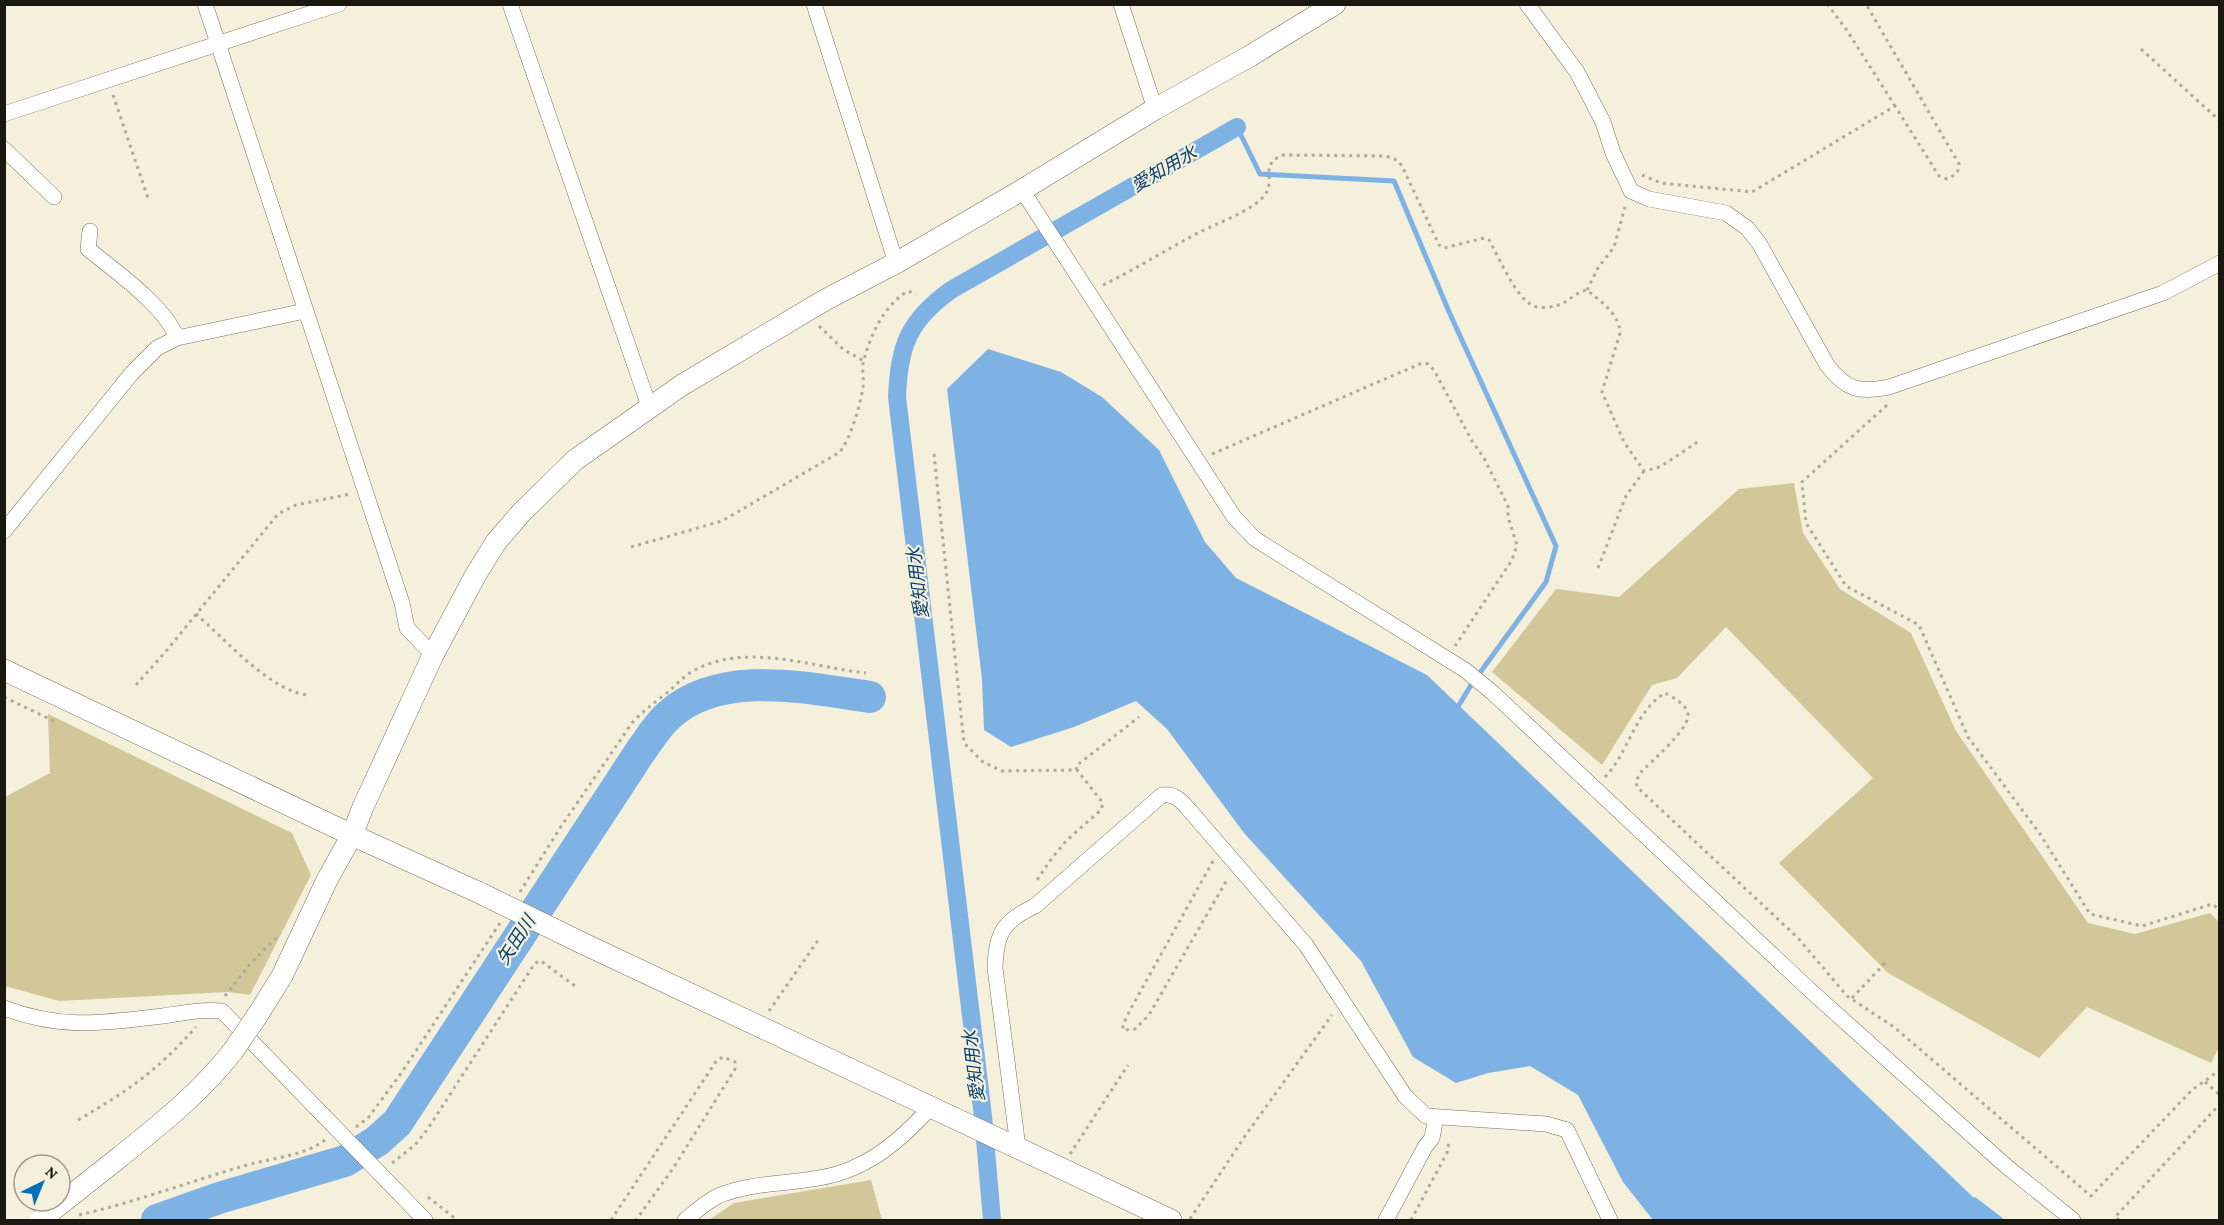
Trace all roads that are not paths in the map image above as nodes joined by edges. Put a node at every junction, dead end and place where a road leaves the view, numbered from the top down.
1 (205, 4) edge
2 (339, 4) edge
3 (510, 4) edge
4 (814, 4) edge
5 (1121, 4) edge
6 (1335, 4) edge
7 (1527, 4) edge
8 (217, 43) junction
9 (1155, 109) junction
10 (4, 114) edge
11 (4, 149) edge
12 (1022, 190) junction
13 (54, 197) dead end
14 (90, 231) dead end
15 (896, 263) junction
16 (2220, 263) edge
17 (305, 311) junction
18 (177, 338) junction
19 (650, 409) junction
20 (4, 531) edge
21 (433, 655) junction
22 (4, 670) edge
23 (352, 835) junction
24 (4, 1008) edge
25 (932, 1106) junction
26 (1436, 1116) junction
27 (1009, 1143) junction
28 (40, 1221) edge
29 (425, 1221) edge
30 (685, 1221) edge
31 (1171, 1221) edge
32 (1386, 1221) edge
33 (1610, 1221) edge
34 (2073, 1221) edge

1 - 8 street
2 - 8 street
3 - 19 street
4 - 15 street
5 - 9 street
6 - 9 street
7 - 16 street
8 - 10 street
8 - 17 street
9 - 12 street
11 - 13 street
12 - 15 street
12 - 34 street
14 - 18 street
15 - 19 street
17 - 18 street
17 - 21 street
18 - 20 street
19 - 21 street
21 - 23 street
22 - 23 street
23 - 25 street, bridge
23 - 28 street, bridge
24 - 29 street
25 - 27 street
25 - 30 street
26 - 27 street
26 - 32 street
26 - 33 street
27 - 31 street

